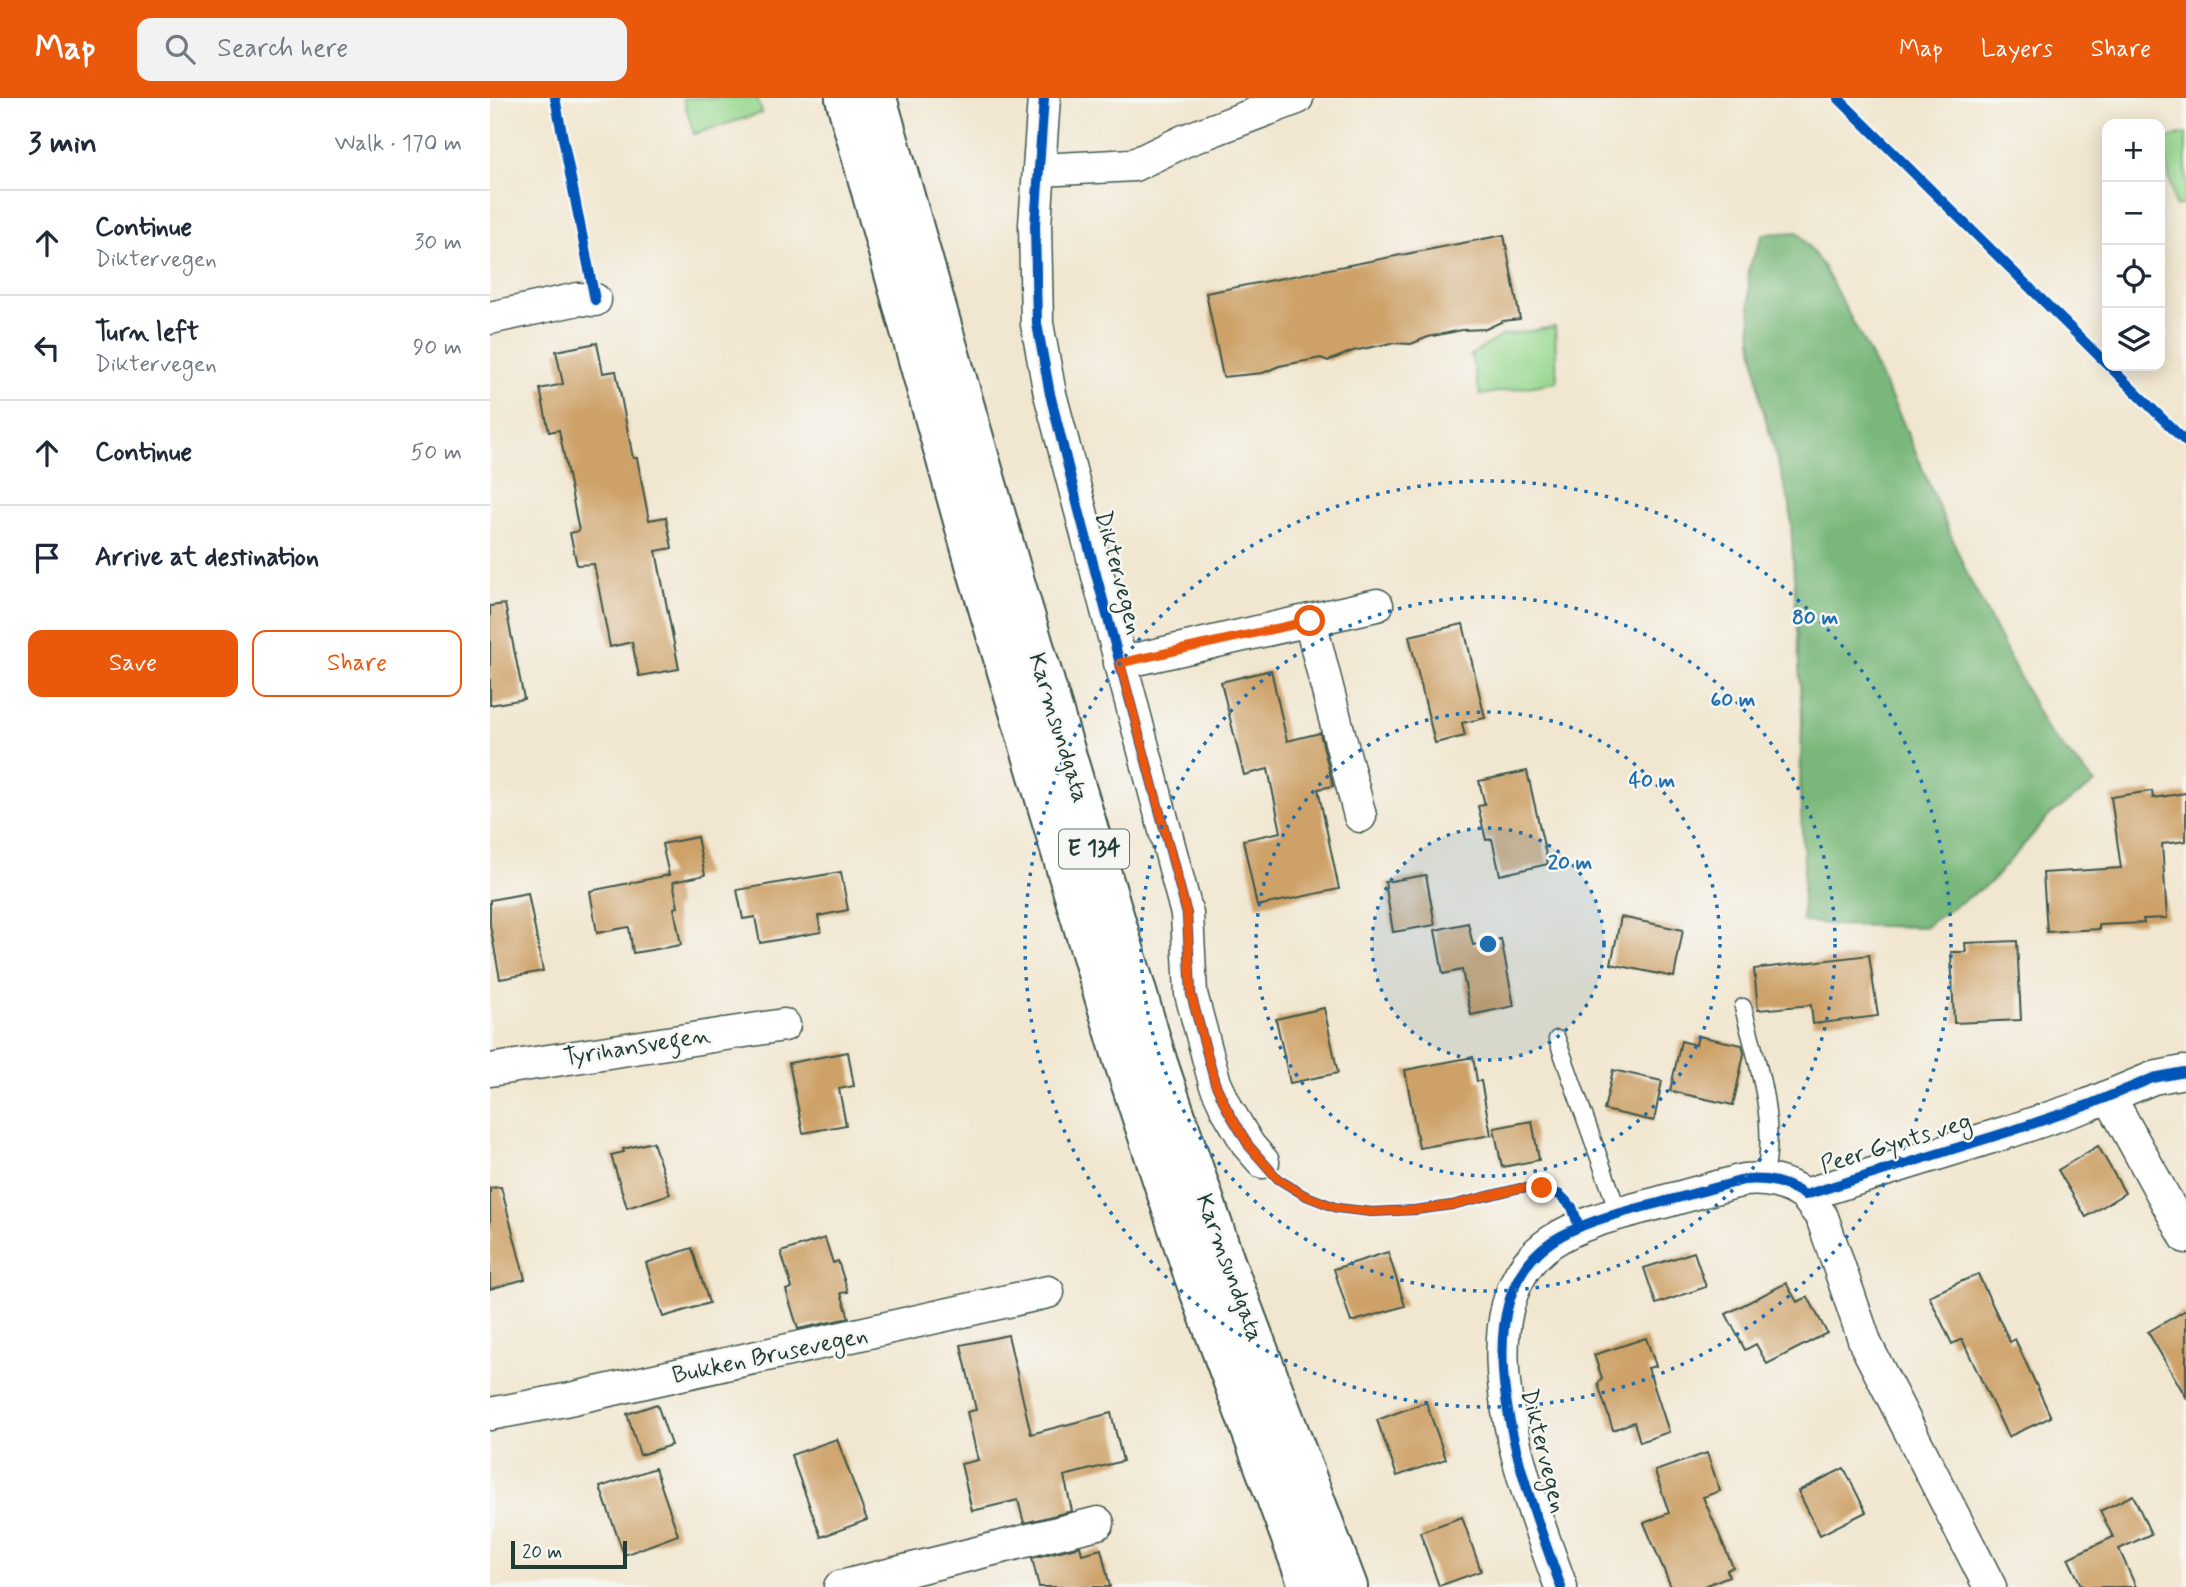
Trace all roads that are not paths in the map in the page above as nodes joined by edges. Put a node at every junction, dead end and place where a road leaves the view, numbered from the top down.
1 (845, 98) edge
2 (877, 98) edge
3 (1044, 98) edge
4 (1297, 98) edge
5 (1040, 170) junction
6 (595, 300) dead end
7 (490, 318) edge
8 (1377, 605) dead end
9 (1310, 621) junction
10 (1120, 663) junction
11 (1360, 816) dead end
12 (1743, 1007) dead end
13 (784, 1025) dead end
14 (1557, 1040) dead end
15 (490, 1070) edge
16 (2185, 1072) edge
17 (2109, 1096) junction
18 (1263, 1162) dead end
19 (1764, 1178) junction
20 (1805, 1195) junction
21 (1619, 1213) junction
22 (1579, 1227) joint
23 (2186, 1237) edge
24 (1048, 1292) dead end
25 (490, 1414) edge
26 (1098, 1523) dead end
27 (923, 1577) edge
28 (840, 1587) edge
29 (1309, 1587) edge
30 (1348, 1587) edge
31 (1561, 1587) edge
32 (1990, 1587) edge

1 - 29 highway, Karmsundgata / E 134
2 - 30 highway, Karmsundgata / E 134
3 - 5 street, Diktervegen
4 - 5 street
5 - 10 street, Diktervegen
6 - 7 street
8 - 9 street, Diktervegen
9 - 10 street, Diktervegen
9 - 11 street
10 - 18 street, Diktervegen
12 - 19 lane
13 - 15 street, Tyrihansvegen
14 - 21 lane
16 - 17 street, Peer Gynts veg
17 - 20 street, Peer Gynts veg
17 - 23 street
19 - 20 street, Peer Gynts veg
19 - 21 street, Peer Gynts veg
20 - 32 street, Peer Gynts veg
21 - 22 street, Peer Gynts veg
22 - 31 street, Diktervegen
24 - 25 street, Bukken Brusevegen
26 - 27 street
27 - 28 street

